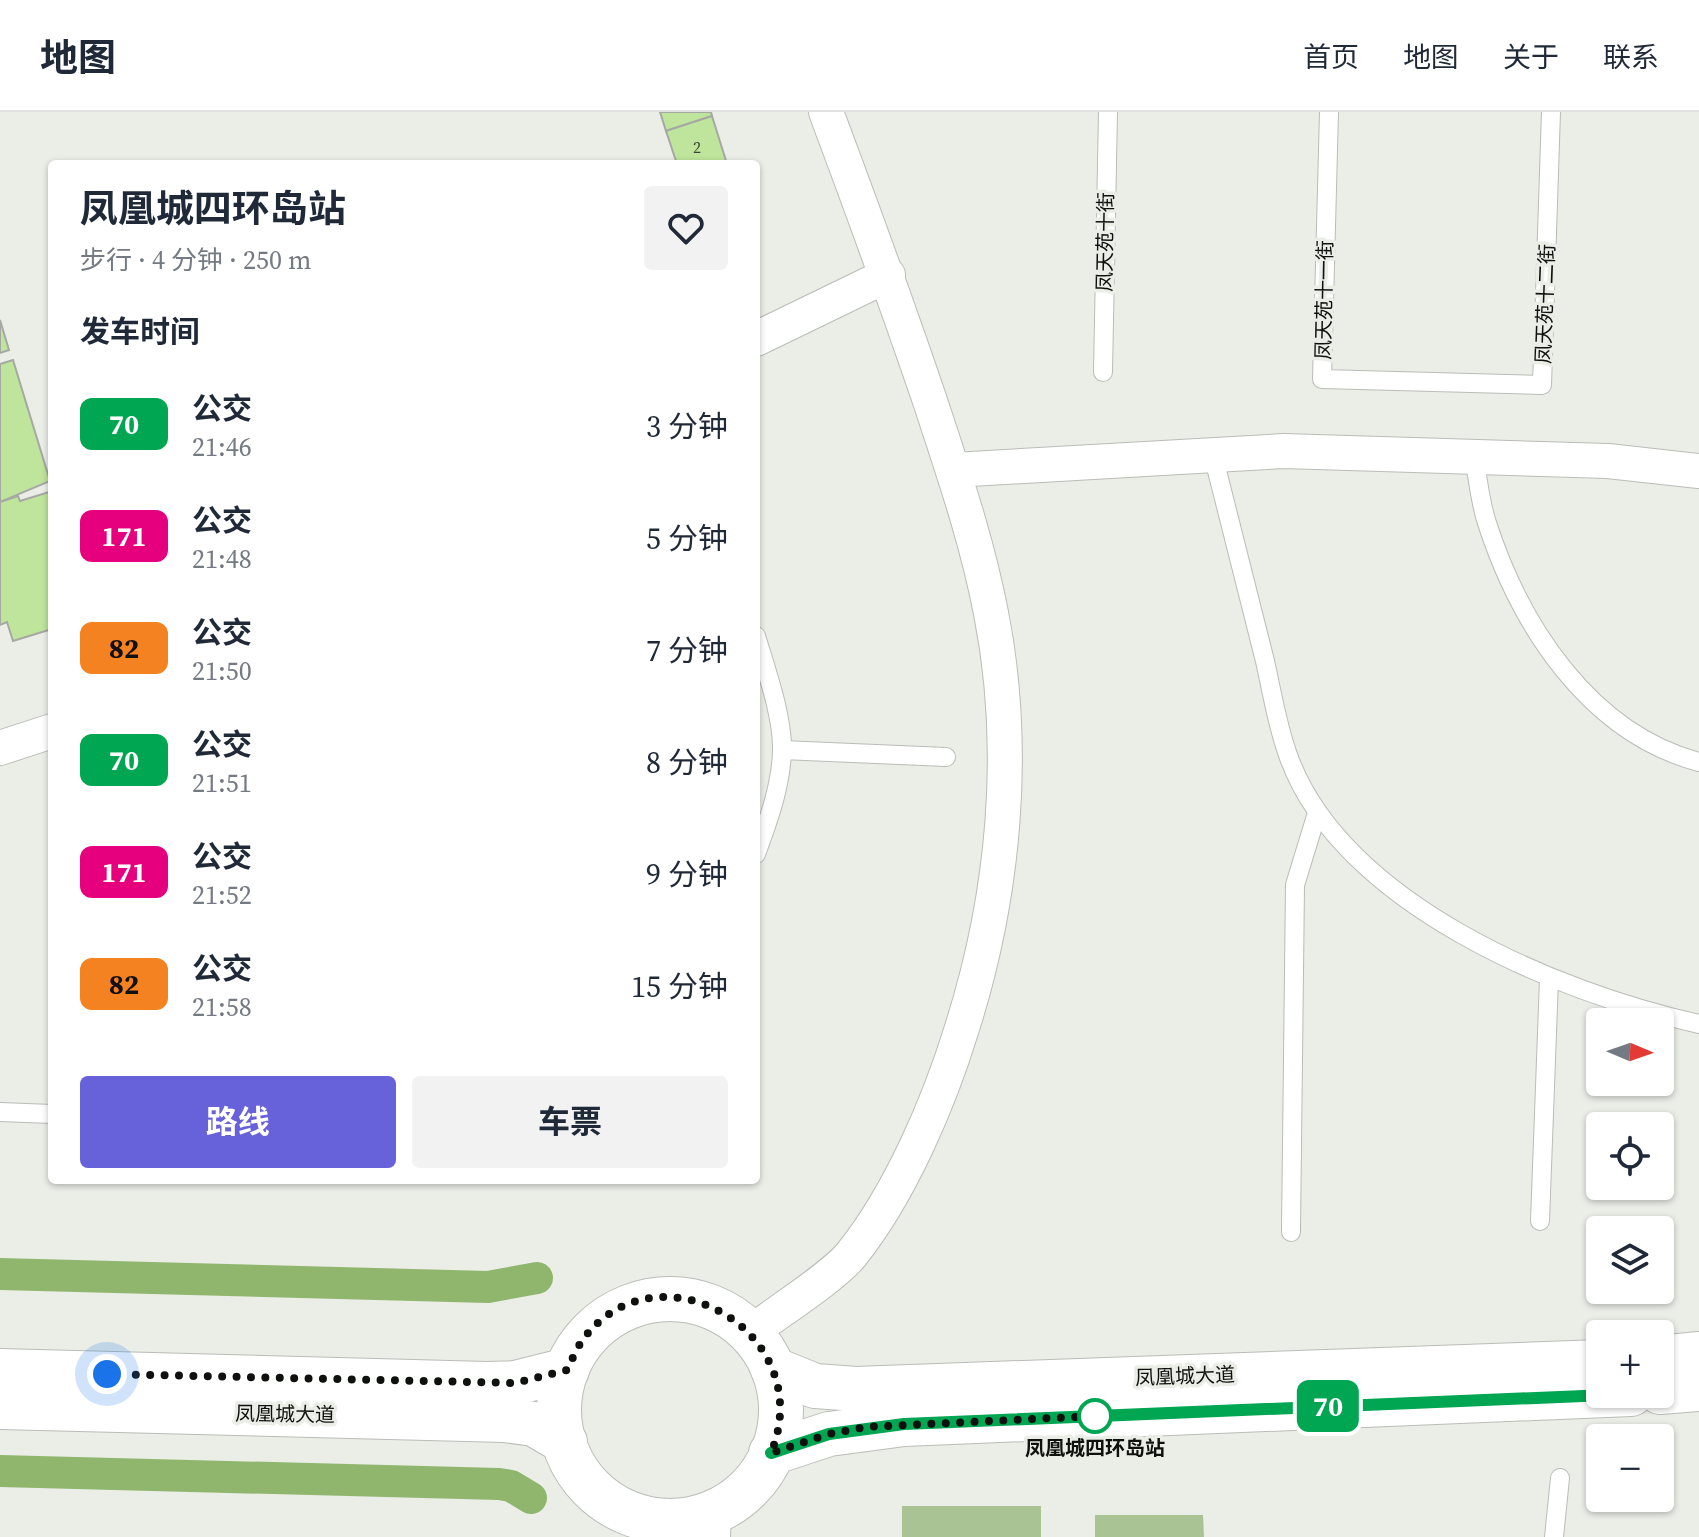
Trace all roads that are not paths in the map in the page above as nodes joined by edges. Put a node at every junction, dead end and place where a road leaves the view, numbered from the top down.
1 (826, 112) edge
2 (1108, 112) edge
3 (1329, 112) edge
4 (1551, 112) edge
5 (888, 275) junction
6 (760, 337) edge
7 (1103, 372) dead end
8 (1432, 382) joint
9 (1213, 455) junction
10 (1474, 457) junction
11 (953, 470) junction
12 (1699, 471) edge
13 (760, 649) edge
14 (48, 732) edge
15 (0, 748) edge
16 (782, 750) junction
17 (946, 757) dead end
18 (1699, 762) edge
19 (1317, 813) junction
20 (760, 843) edge
21 (1549, 979) junction
22 (1699, 1024) edge
23 (0, 1112) edge
24 (48, 1114) edge
25 (1540, 1221) dead end
26 (1291, 1232) dead end
27 (750, 1333) junction
28 (1699, 1354) edge
29 (1674, 1357) edge
30 (1586, 1363) edge
31 (773, 1369) junction
32 (567, 1370) junction
33 (0, 1371) edge
34 (1699, 1389) edge
35 (1674, 1391) edge
36 (1586, 1396) edge
37 (0, 1407) edge
38 (565, 1442) junction
39 (771, 1453) junction
40 (1560, 1478) dead end
41 (714, 1525) edge
42 (1554, 1537) edge

1 - 5 street
2 - 7 lane, 凤天苑十街
3 - 8 lane, 凤天苑十一街
4 - 8 lane, 凤天苑十二街
5 - 6 street
5 - 11 street
9 - 10 street
9 - 11 street
9 - 19 lane
10 - 12 street
10 - 18 lane
11 - 27 street
13 - 16 lane
14 - 15 street
16 - 17 lane
16 - 20 lane
19 - 21 lane
19 - 26 lane
21 - 22 lane
21 - 25 lane
23 - 24 lane
27 - 31 main road
27 - 32 main road
28 - 29 main road
30 - 31 main road, 凤凰城大道
31 - 39 main road
32 - 33 main road, 凤凰城大道
32 - 38 main road
34 - 35 main road
36 - 39 main road, 凤凰城大道
37 - 38 main road, 凤凰城大道
38 - 41 main road
39 - 41 main road
40 - 42 lane

